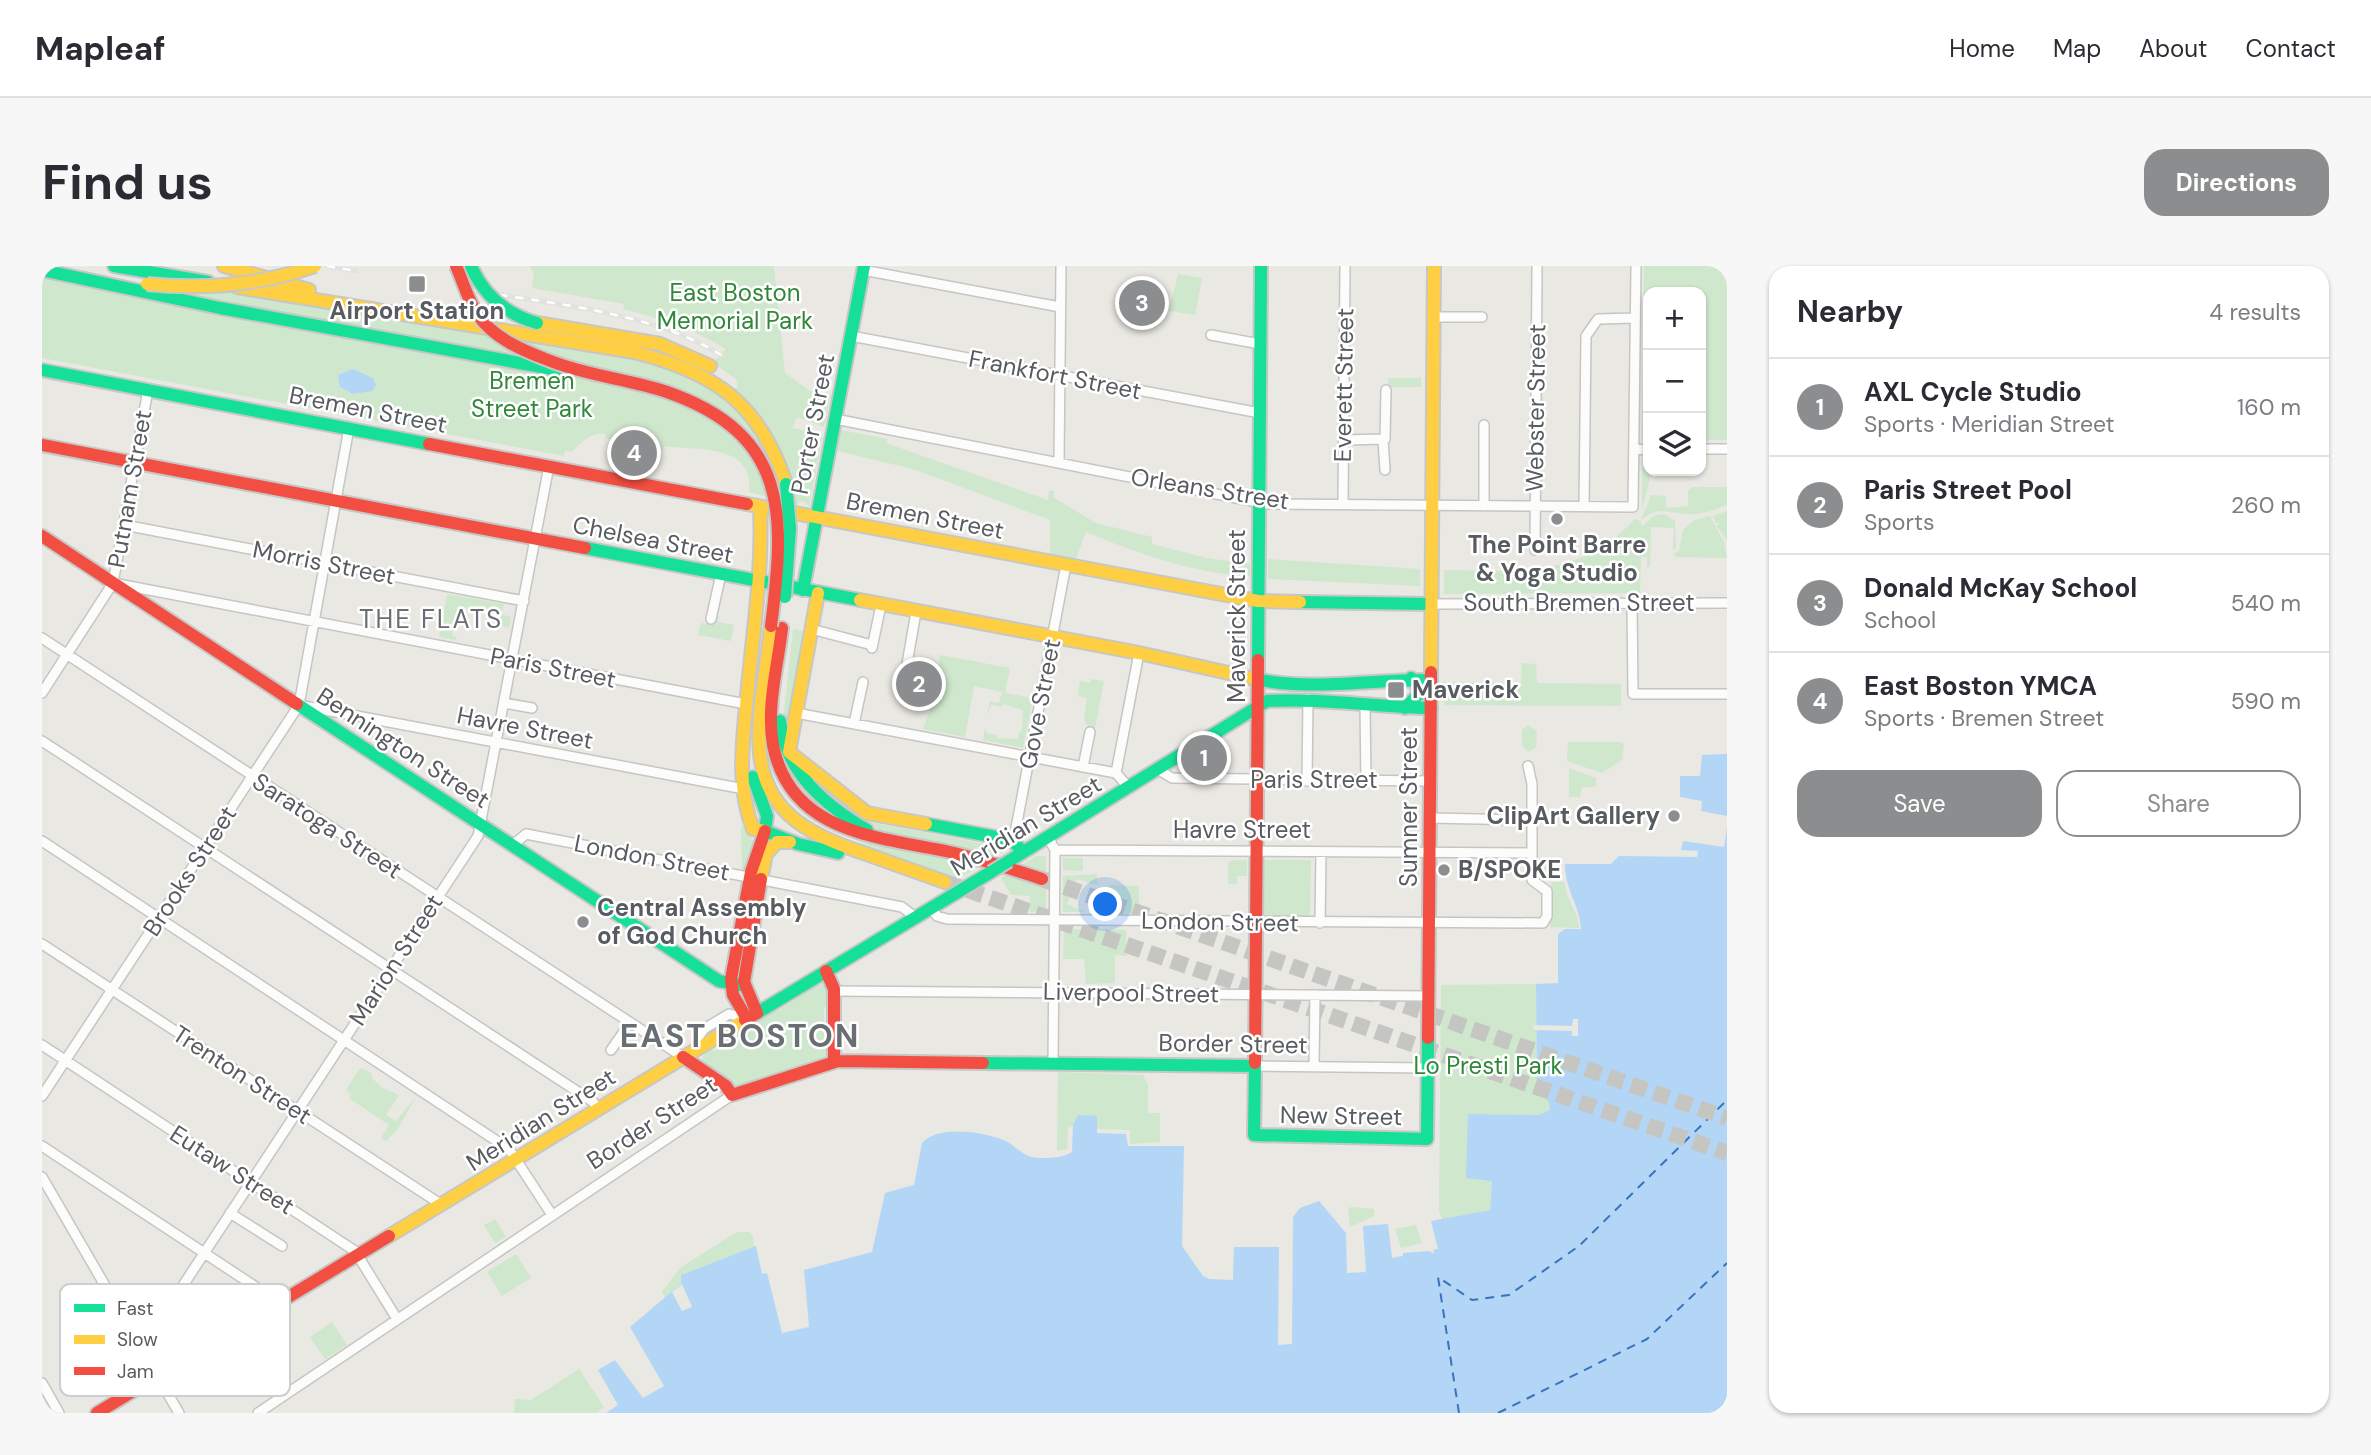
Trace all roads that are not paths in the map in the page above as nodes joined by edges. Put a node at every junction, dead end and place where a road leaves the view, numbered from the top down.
1 (114, 266) edge
2 (223, 266) edge
3 (315, 266) edge
4 (456, 266) edge
5 (471, 266) edge
6 (1061, 266) edge
7 (1261, 266) edge
8 (1345, 266) edge
9 (1434, 266) edge
10 (1537, 266) edge
11 (1636, 266) edge
12 (864, 268) edge
13 (44, 271) edge
14 (146, 288) junction
15 (1060, 307) junction
16 (1433, 317) junction
17 (1482, 317) dead end
18 (1635, 318) junction
19 (430, 319) junction
20 (1211, 335) dead end
21 (851, 336) junction
22 (1260, 344) junction
23 (42, 370) edge
24 (708, 370) junction
25 (1059, 375) junction
26 (596, 377) junction
27 (148, 390) junction
28 (1385, 390) dead end
29 (1259, 414) junction
30 (1484, 425) dead end
31 (833, 426) junction
32 (349, 428) junction
33 (1344, 440) junction
34 (1383, 440) junction
35 (42, 445) edge
36 (1634, 449) junction
37 (1706, 449) edge
38 (1727, 449) edge
39 (1643, 450) edge
40 (134, 463) junction
41 (1059, 463) junction
42 (549, 466) junction
43 (1385, 470) dead end
44 (336, 501) junction
45 (1259, 502) junction
46 (1343, 504) junction
47 (1432, 506) junction
48 (1484, 506) junction
49 (1535, 506) junction
50 (1584, 506) junction
51 (760, 507) junction
52 (815, 524) junction
53 (124, 525) junction
54 (42, 536) edge
55 (535, 539) junction
56 (763, 545) junction
57 (1535, 550) dead end
58 (323, 564) junction
59 (1066, 565) junction
60 (721, 574) junction
61 (760, 582) junction
62 (113, 583) junction
63 (803, 590) junction
64 (818, 593) junction
65 (524, 601) junction
66 (1258, 601) junction
67 (1632, 602) junction
68 (1727, 603) edge
69 (1431, 604) junction
70 (881, 605) junction
71 (916, 612) junction
72 (711, 619) dead end
73 (313, 622) junction
74 (777, 627) junction
75 (811, 629) junction
76 (1052, 637) junction
77 (42, 638) edge
78 (1139, 653) junction
79 (67, 654) junction
80 (512, 660) junction
81 (766, 676) junction
82 (1256, 678) junction
83 (1411, 678) junction
84 (1431, 680) junction
85 (863, 682) dead end
86 (903, 687) dead end
87 (776, 691) junction
88 (42, 693) edge
89 (1727, 694) edge
90 (1308, 699) junction
91 (504, 703) junction
92 (746, 704) junction
93 (299, 705) junction
94 (1365, 705) junction
95 (1258, 707) junction
96 (532, 708) dead end
97 (1405, 708) junction
98 (1431, 708) junction
99 (796, 713) junction
100 (855, 724) junction
101 (1090, 732) dead end
102 (42, 741) edge
103 (496, 744) junction
104 (789, 752) junction
105 (1030, 757) junction
106 (1528, 766) dead end
107 (1083, 767) junction
108 (1159, 769) junction
109 (1116, 773) junction
110 (251, 777) junction
111 (1257, 780) junction
112 (1307, 780) junction
113 (1366, 781) junction
114 (1430, 781) junction
115 (1129, 788) junction
116 (744, 789) junction
117 (1430, 818) junction
118 (1531, 820) junction
119 (481, 825) junction
120 (765, 831) junction
121 (1048, 837) junction
122 (884, 839) junction
123 (42, 841) edge
124 (790, 842) junction
125 (513, 845) junction
126 (205, 848) junction
127 (1020, 848) junction
128 (1055, 850) junction
129 (1256, 851) junction
130 (1321, 852) junction
131 (1430, 853) junction
132 (1532, 853) junction
133 (865, 854) junction
134 (755, 878) junction
135 (1042, 879) tunnel mouth
136 (944, 881) tunnel mouth
137 (437, 897) junction
138 (931, 908) junction
139 (915, 917) junction
140 (159, 918) junction
141 (1054, 920) junction
142 (1255, 923) junction
143 (1320, 923) junction
144 (1429, 925) junction
145 (42, 944) edge
146 (390, 969) junction
147 (826, 971) junction
148 (738, 985) junction
149 (112, 990) junction
150 (834, 991) junction
151 (1054, 992) junction
152 (1255, 994) junction
153 (1315, 995) junction
154 (1428, 996) junction
155 (752, 1016) junction
156 (630, 1023) junction
157 (344, 1039) junction
158 (42, 1045) edge
159 (611, 1050) dead end
160 (683, 1057) junction
161 (66, 1060) junction
162 (834, 1062) junction
163 (1053, 1063) junction
164 (1254, 1066) junction
165 (1314, 1066) junction
166 (1428, 1068) junction
167 (732, 1095) junction
168 (42, 1096) edge
169 (599, 1110) junction
170 (297, 1111) junction
171 (1254, 1135) joint
172 (1427, 1139) joint
173 (42, 1146) edge
174 (518, 1159) junction
175 (42, 1177) edge
176 (251, 1182) junction
177 (442, 1205) junction
178 (230, 1213) junction
179 (552, 1215) junction
180 (282, 1246) dead end
181 (205, 1253) junction
182 (359, 1255) junction
183 (102, 1284) edge
184 (185, 1284) edge
185 (252, 1284) edge
186 (290, 1297) edge
187 (397, 1319) junction
188 (42, 1383) edge
189 (290, 1391) edge
190 (117, 1396) edge
191 (125, 1396) edge
192 (169, 1396) edge
193 (283, 1396) edge
194 (118, 1400) junction
195 (59, 1413) edge
196 (97, 1413) edge
197 (179, 1413) edge
198 (258, 1413) edge

1 - 19 main road
2 - 19 main road
3 - 14 main road, bridge
4 - 26 main road, bridge
5 - 24 main road, bridge
6 - 15 street
7 - 22 main road, Maverick Street
8 - 33 street, Everett Street
9 - 16 main road, Sumner Street
10 - 49 street, Webster Street
11 - 18 street
12 - 15 street
12 - 21 main road, Porter Street
13 - 14 main road
14 - 26 main road, bridge
15 - 25 street
16 - 17 street
16 - 47 main road, Sumner Street
18 - 36 street
18 - 50 street
19 - 24 main road
20 - 22 street
21 - 25 street, Frankfort Street
21 - 31 main road, Porter Street
22 - 29 main road, Maverick Street
23 - 27 main road, Bremen Street
24 - 74 main road, bridge
25 - 29 street, Frankfort Street
25 - 41 street
26 - 74 main road, bridge
27 - 32 main road, Bremen Street
27 - 40 street, Putnam Street
28 - 34 street
29 - 45 main road, Maverick Street
30 - 48 street
31 - 41 street, Orleans Street
31 - 52 main road, Porter Street
32 - 42 main road, Bremen Street
32 - 44 street, Brooks Street
33 - 34 street
33 - 46 street, Everett Street
34 - 43 street
35 - 40 main road, Chelsea Street
36 - 39 street
36 - 50 street, Orleans Street
37 - 38 street
40 - 44 main road, Chelsea Street
40 - 53 street, Putnam Street
41 - 45 street, Orleans Street
42 - 51 main road, Bremen Street
42 - 55 street, Marion Street
44 - 55 main road, Chelsea Street
44 - 58 street, Brooks Street
45 - 46 street, Orleans Street
45 - 66 main road, Maverick Street
46 - 47 street, Orleans Street
47 - 48 street, Orleans Street
47 - 69 main road, Sumner Street
48 - 49 street, Orleans Street
49 - 50 street, Orleans Street
49 - 57 street, Webster Street
51 - 52 main road, Bremen Street
51 - 56 main road
52 - 56 main road
52 - 59 main road, Bremen Street
52 - 63 main road, Porter Street
53 - 58 street, Morris Street
53 - 62 street, Putnam Street
54 - 62 main road, Bennington Street
55 - 60 main road, Chelsea Street
55 - 65 street, Marion Street
56 - 61 main road
58 - 65 street, Morris Street
58 - 73 street, Brooks Street
59 - 66 main road, Bremen Street
59 - 76 street, Gove Street
60 - 61 main road, Chelsea Street
60 - 72 street
61 - 63 main road, Chelsea Street
61 - 92 main road
62 - 73 street, Paris Street
62 - 79 street, Putnam Street
62 - 93 main road, Bennington Street
63 - 64 main road, Chelsea Street
64 - 70 main road, Chelsea Street
64 - 75 main road
65 - 80 street, Marion Street
66 - 69 main road, Bremen Street
66 - 82 main road, Maverick Street
67 - 68 street, South Bremen Street
67 - 69 street, South Bremen Street
67 - 89 street
69 - 84 main road, Sumner Street
70 - 71 main road, Chelsea Street
70 - 75 street
71 - 76 main road, Chelsea Street
71 - 86 street
73 - 80 street, Paris Street
73 - 93 street, Brooks Street
74 - 81 main road
74 - 87 main road
75 - 99 main road
76 - 78 main road, Chelsea Street
76 - 105 street, Gove Street
77 - 79 street, Saratoga Street
78 - 82 main road, Chelsea Street
78 - 109 street
79 - 88 street, Putnam Street
79 - 110 street, Saratoga Street
80 - 91 street, Marion Street
80 - 92 street, Paris Street
81 - 120 main road
81 - 133 main road
82 - 83 main road, Chelsea Street
82 - 95 main road, Maverick Street
83 - 84 main road, Chelsea Street
83 - 97 main road
84 - 98 main road, Sumner Street
85 - 100 street
87 - 104 main road
87 - 122 main road
90 - 94 main road, Meridian Street
90 - 95 main road, Meridian Street
90 - 112 street
91 - 96 street
91 - 103 street, Marion Street
92 - 116 main road
93 - 103 street, Havre Street
93 - 110 street, Brooks Street
93 - 119 main road, Bennington Street
94 - 97 main road, Meridian Street
94 - 113 street
95 - 108 main road, Meridian Street
95 - 111 main road, Maverick Street
97 - 98 main road, Meridian Street
98 - 114 main road, Sumner Street
99 - 100 street
99 - 104 main road
100 - 105 street
101 - 107 street
102 - 126 street
103 - 116 street, Havre Street
103 - 119 street, Marion Street
104 - 122 main road
104 - 127 main road
105 - 107 street
105 - 127 street, Gove Street
106 - 118 street
107 - 109 street
108 - 111 street, Paris Street
108 - 115 main road, Meridian Street
109 - 115 street
110 - 126 street, Brooks Street
110 - 137 street, Saratoga Street
111 - 112 street, Paris Street
111 - 129 main road, Maverick Street
112 - 113 street, Paris Street
113 - 114 street, Paris Street
114 - 117 main road, Sumner Street
115 - 121 main road, Meridian Street
116 - 120 main road
117 - 118 street
117 - 131 main road, Sumner Street
118 - 132 street
119 - 125 main road, Bennington Street
119 - 137 street, Marion Street
120 - 124 main road
120 - 134 main road
121 - 127 main road, Meridian Street
121 - 128 street
122 - 135 main road
123 - 140 street
124 - 133 main road
124 - 134 main road
125 - 134 street, London Street
125 - 148 main road, Bennington Street
126 - 140 street, Brooks Street
126 - 146 street
127 - 138 main road, Meridian Street, bridge
128 - 129 street, Havre Street
128 - 141 street
129 - 130 street, Havre Street
129 - 142 main road, Maverick Street
130 - 131 street, Havre Street
130 - 143 street
131 - 132 street, Havre Street
131 - 144 main road, Sumner Street
132 - 144 street, London Street
133 - 136 main road
134 - 139 street, London Street
134 - 148 main road
137 - 146 street, Marion Street
137 - 156 street, Saratoga Street
138 - 139 main road, Meridian Street
138 - 141 street, London Street
139 - 147 main road, Meridian Street
140 - 149 street, Brooks Street
140 - 157 street
141 - 142 street, London Street
141 - 151 street
142 - 143 street, London Street
142 - 152 main road, Maverick Street
143 - 144 street, London Street
144 - 154 main road, Sumner Street
145 - 149 street, Trenton Street
146 - 157 street, Marion Street
146 - 169 street
147 - 150 main road
147 - 155 main road, Meridian Street
148 - 155 main road
149 - 161 street, Brooks Street
149 - 170 street, Trenton Street
150 - 151 street, Liverpool Street
150 - 162 main road
151 - 152 street, Liverpool Street
151 - 163 street
152 - 153 street, Liverpool Street
152 - 164 main road, Maverick Street
153 - 154 street, Liverpool Street
153 - 165 street
154 - 166 main road, Sumner Street
155 - 160 main road, Meridian Street
156 - 159 street
156 - 160 street, Saratoga Street
157 - 170 street, Marion Street
157 - 174 street
158 - 161 street, Eutaw Street
160 - 167 main road
160 - 169 main road, Meridian Street
161 - 168 street, Brooks Street
161 - 176 street, Eutaw Street
162 - 163 main road, Border Street
162 - 167 main road, Border Street
163 - 164 main road, Border Street
164 - 165 street, Border Street
164 - 171 main road, Maverick Street
165 - 166 street, Border Street
166 - 172 main road, Sumner Street
167 - 179 street, Border Street
169 - 174 main road, Meridian Street
170 - 176 street, Marion Street
170 - 177 street, Trenton Street
171 - 172 main road, New Street
173 - 181 street
174 - 177 main road, Meridian Street
174 - 179 street
175 - 183 street
176 - 178 street, Marion Street
176 - 182 street, Eutaw Street
177 - 182 main road, Meridian Street
178 - 180 street
178 - 181 street, Marion Street
179 - 187 street, Border Street
181 - 184 street, Marion Street
181 - 185 street
182 - 186 main road, Meridian Street
182 - 187 street, Eutaw Street
187 - 189 street, Border Street
188 - 195 street
190 - 194 street, Marion Street
191 - 194 main road, Meridian Street
192 - 197 street
193 - 198 street, Border Street
194 - 196 main road, Meridian Street

